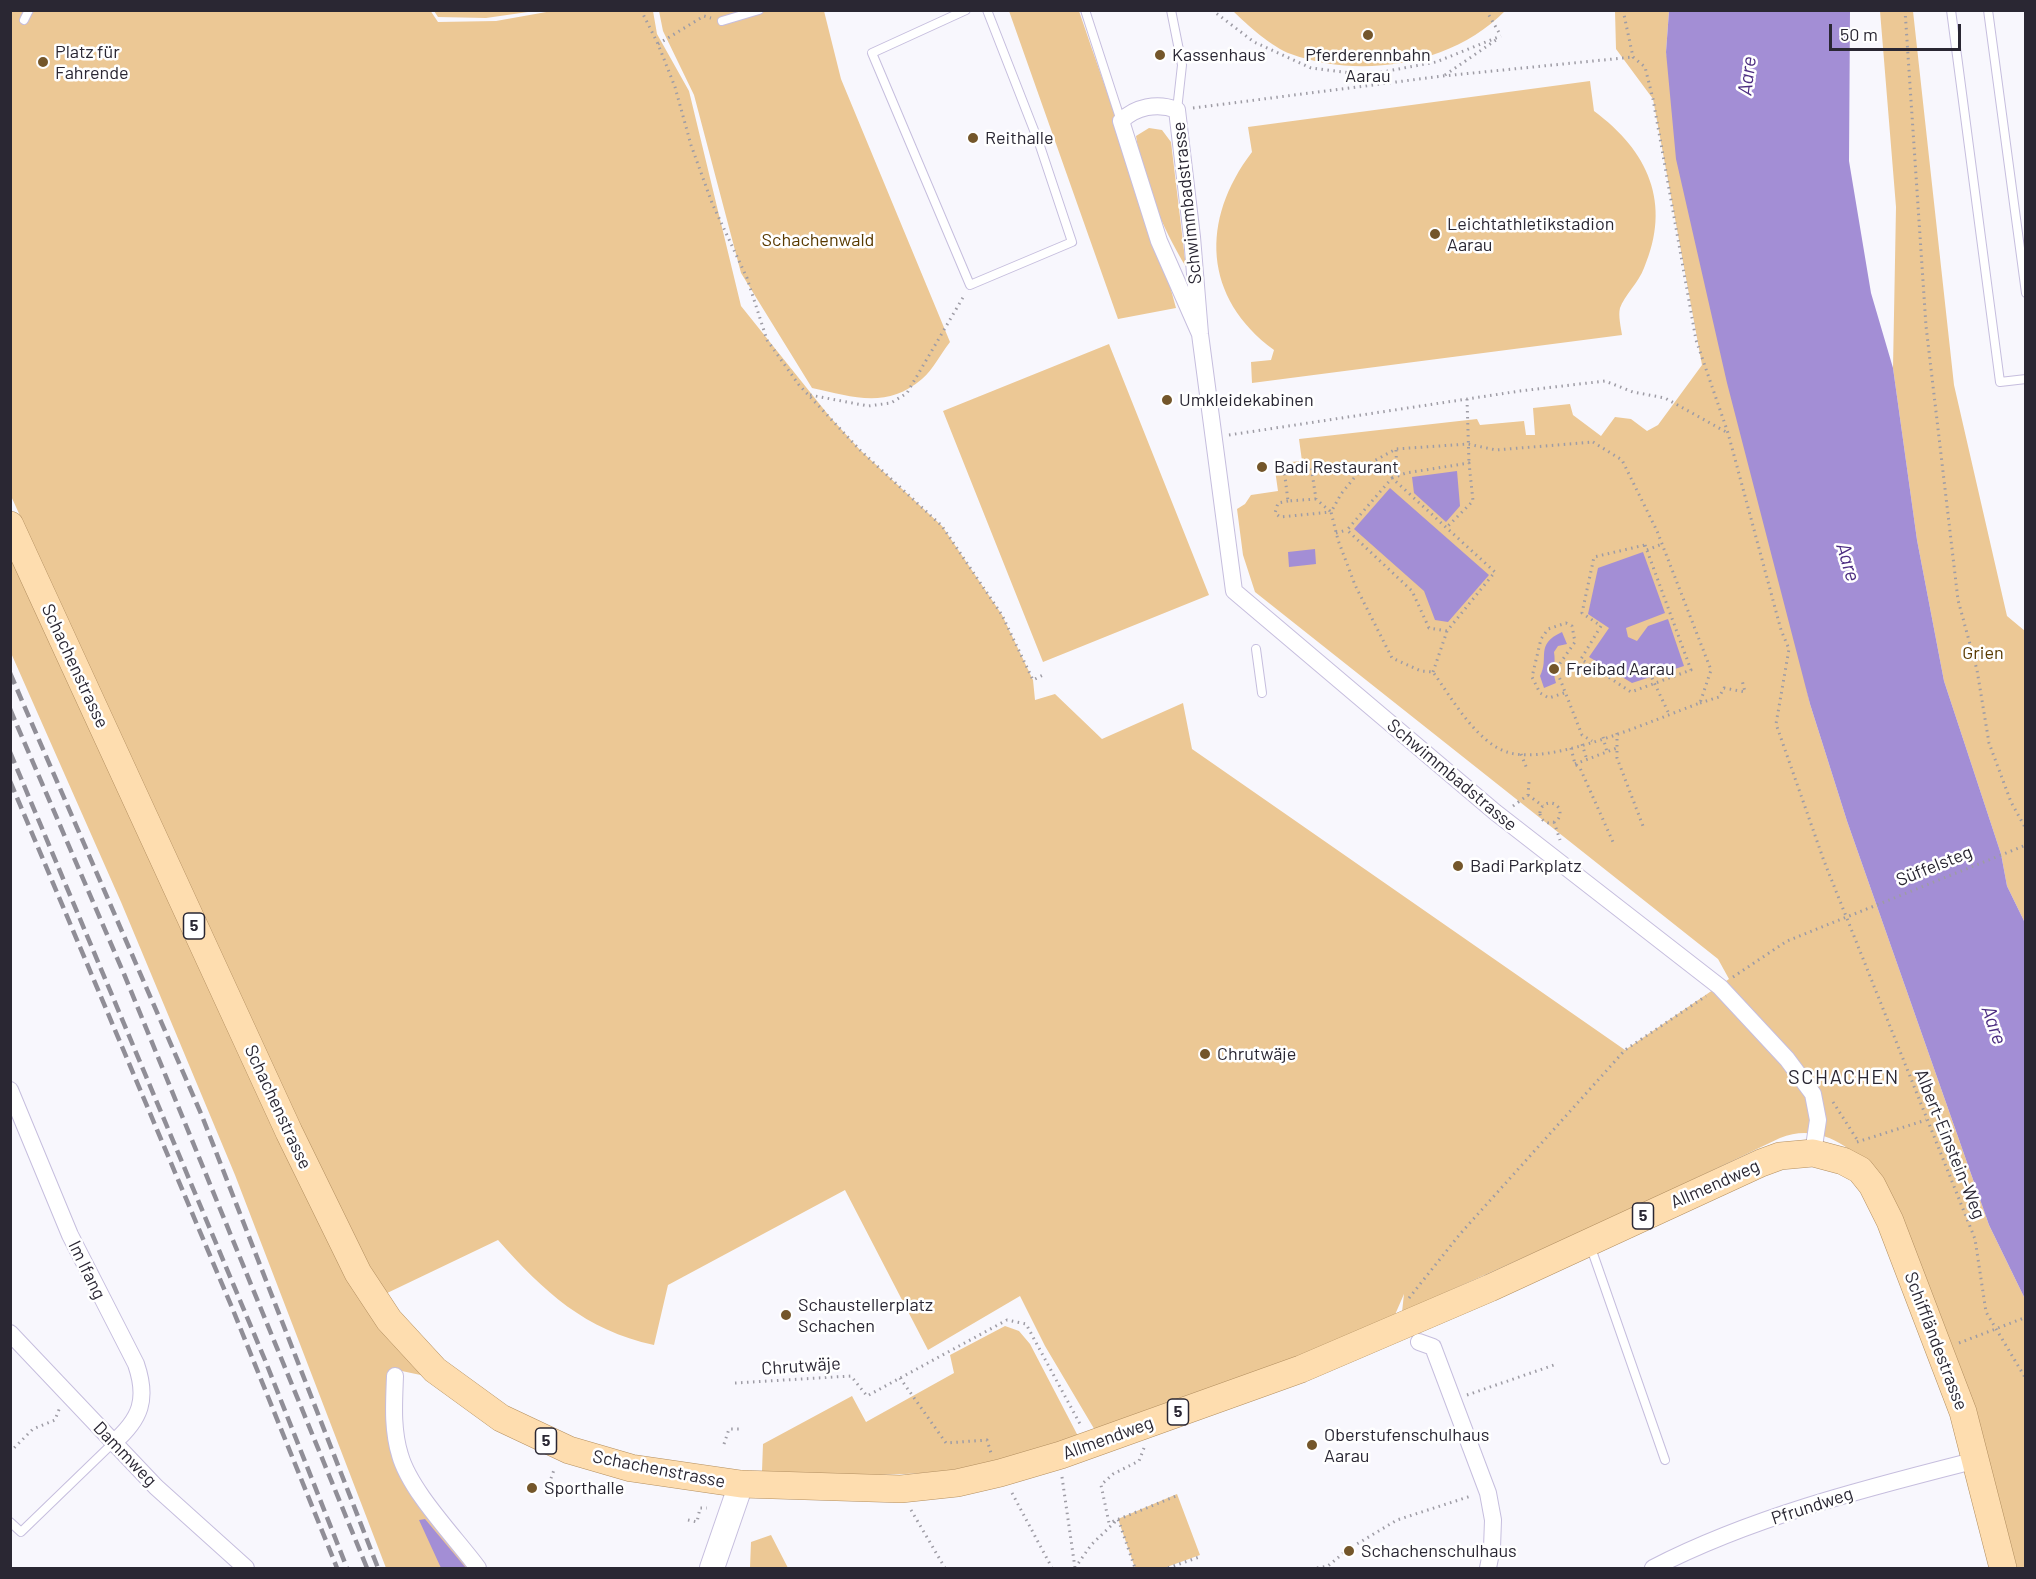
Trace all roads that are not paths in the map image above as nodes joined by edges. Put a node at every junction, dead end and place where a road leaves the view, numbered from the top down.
1 (29, 10) edge
2 (759, 10) edge
3 (966, 10) edge
4 (987, 10) edge
5 (1085, 10) edge
6 (1171, 10) edge
7 (1951, 10) edge
8 (1988, 10) edge
9 (24, 20) dead end
10 (722, 21) road end
11 (1177, 110) junction
12 (1121, 121) junction
13 (2025, 293) edge
14 (1200, 334) junction
15 (2025, 380) edge
16 (10, 525) edge
17 (1256, 649) dead end
18 (1262, 693) dead end
19 (10, 1090) edge
20 (1814, 1153) junction
21 (1588, 1242) junction
22 (10, 1333) edge
23 (1420, 1333) junction
24 (395, 1376) dead end
25 (113, 1443) junction
26 (1665, 1460) dead end
27 (1977, 1460) junction
28 (741, 1484) junction
29 (10, 1522) edge
30 (246, 1569) edge
31 (478, 1569) edge
32 (712, 1569) edge
33 (1488, 1569) edge
34 (1653, 1569) edge
35 (2003, 1569) edge

1 - 9 lane
2 - 10 lane
3 - 4 lane
5 - 12 lane
6 - 11 lane
7 - 15 lane
8 - 13 lane
11 - 12 street, Schwimmbadstrasse
11 - 14 street, Schwimmbadstrasse
12 - 14 street, Schwimmbadstrasse
14 - 20 street, Schwimmbadstrasse
16 - 28 main road, Schachenstrasse / 5
17 - 18 lane
19 - 25 street, Im Ifang
20 - 21 main road, Allmendweg / 5
20 - 27 main road, Schiffländestrasse / 5
21 - 23 main road, Allmendweg / 5
21 - 26 lane
22 - 25 street, Dammweg
23 - 28 main road, Allmendweg / 5
23 - 33 street
24 - 31 street
25 - 29 lane
25 - 30 street, Dammweg
27 - 34 street, Pfrundweg
27 - 35 main road, Schiffländestrasse / 5
28 - 32 street

